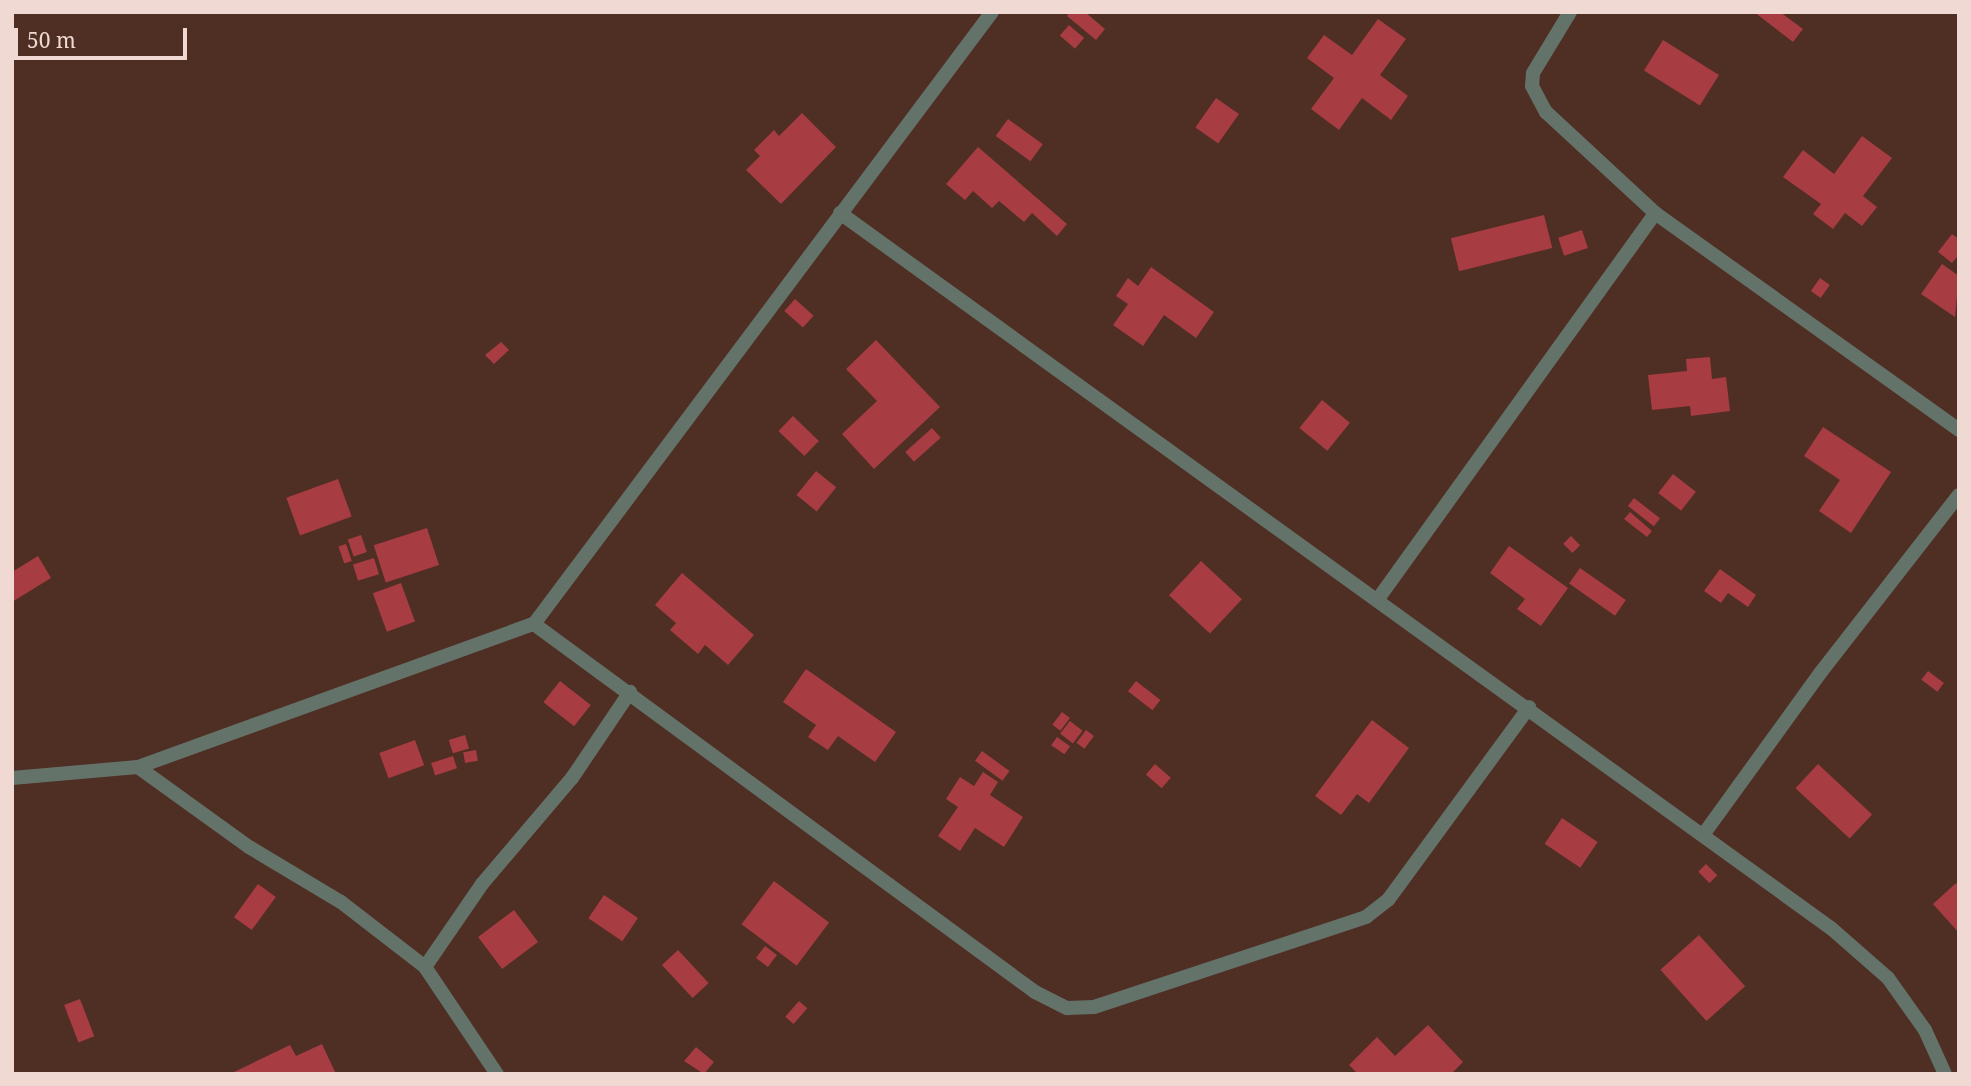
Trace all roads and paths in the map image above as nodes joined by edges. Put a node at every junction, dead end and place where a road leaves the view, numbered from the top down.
1 (992, 12) edge
2 (1570, 12) edge
3 (840, 213) junction
4 (1656, 213) junction
5 (1959, 430) edge
6 (1959, 495) edge
7 (1378, 600) junction
8 (534, 624) junction
9 (630, 692) junction
10 (1529, 707) junction
11 (138, 767) junction
12 (12, 778) edge
13 (1703, 835) junction
14 (425, 967) junction
15 (497, 1074) edge
16 (1944, 1074) edge

1 - 3 street
2 - 4 street
3 - 7 street
3 - 8 street
4 - 5 street
4 - 7 street
6 - 13 street
7 - 10 street
8 - 9 street
8 - 11 street
9 - 10 street
9 - 14 street
10 - 13 street
11 - 12 street
11 - 14 street
13 - 16 street
14 - 15 street

